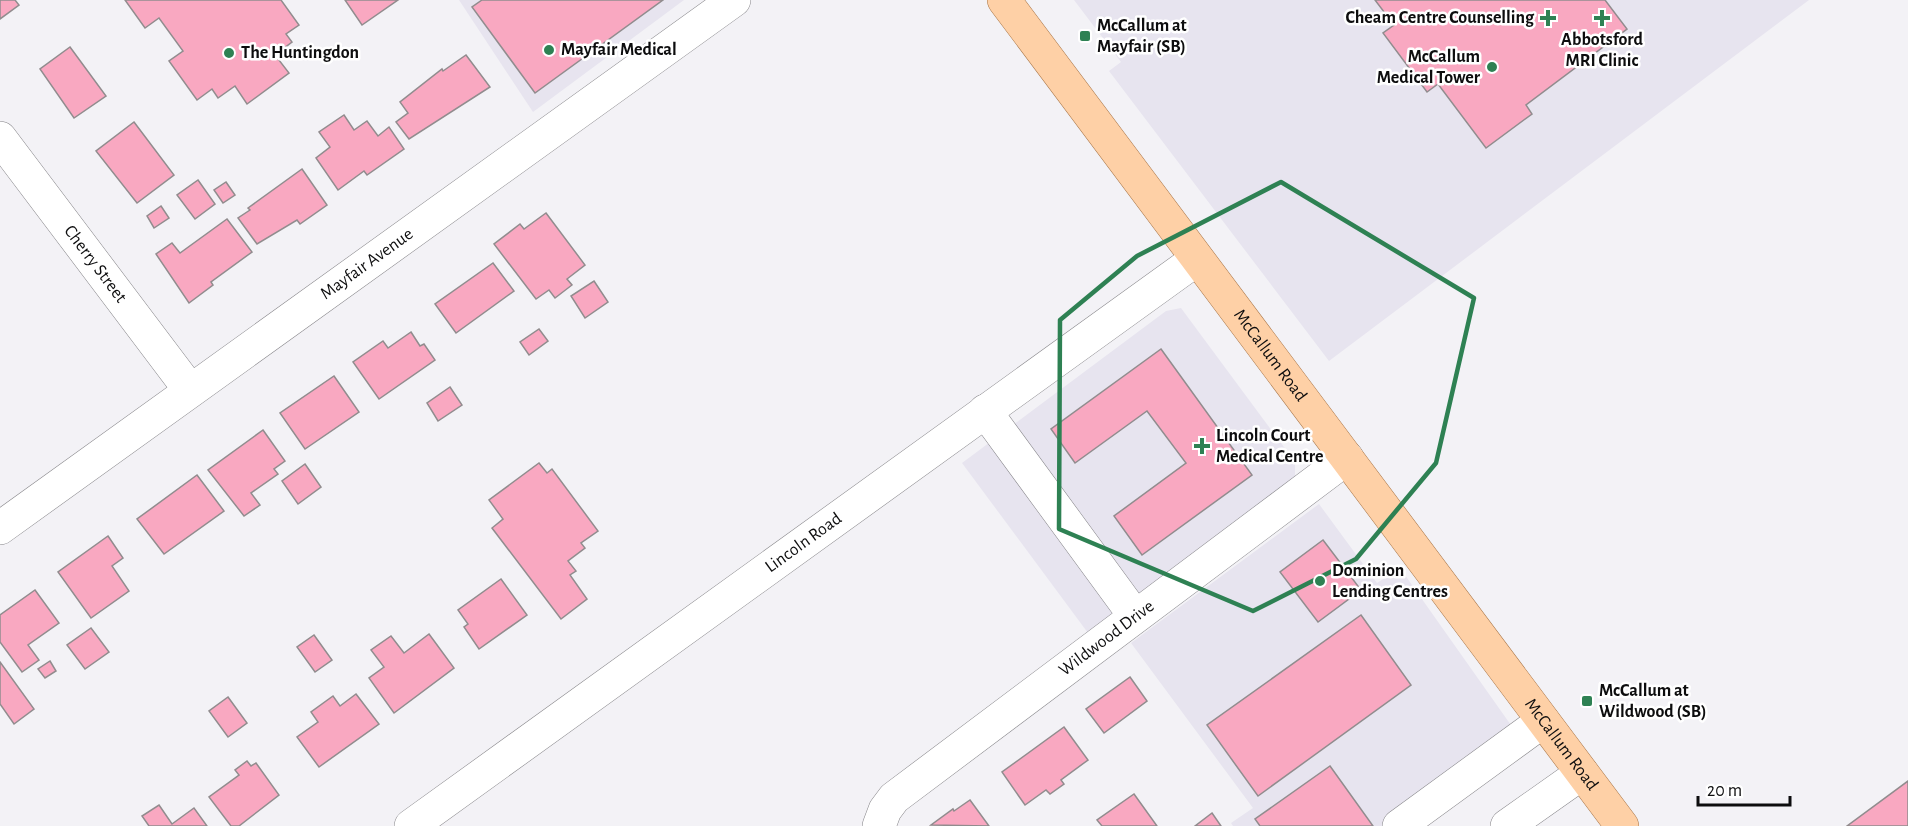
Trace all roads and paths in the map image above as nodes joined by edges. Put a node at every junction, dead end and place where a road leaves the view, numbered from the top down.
1 (734, 0) edge
2 (1004, 0) edge
3 (0, 138) edge
4 (1197, 258) junction
5 (190, 390) junction
6 (985, 411) junction
7 (1347, 458) junction
8 (0, 528) edge
9 (1135, 616) junction
10 (1544, 721) junction
11 (1582, 772) junction
12 (411, 826) edge
13 (879, 826) edge
14 (1399, 826) edge
15 (1507, 826) edge
16 (1622, 826) edge

1 - 5 street, Mayfair Avenue
2 - 4 main road, McCallum Road
3 - 5 street, Cherry Street
4 - 6 street, Lincoln Road
4 - 7 main road, McCallum Road
5 - 8 street, Mayfair Avenue
6 - 9 street
6 - 12 street, Lincoln Road
7 - 9 street, Wildwood Drive
7 - 10 main road, McCallum Road
9 - 13 street, Wildwood Drive
10 - 11 main road, McCallum Road
10 - 14 street
11 - 15 street
11 - 16 main road, McCallum Road

